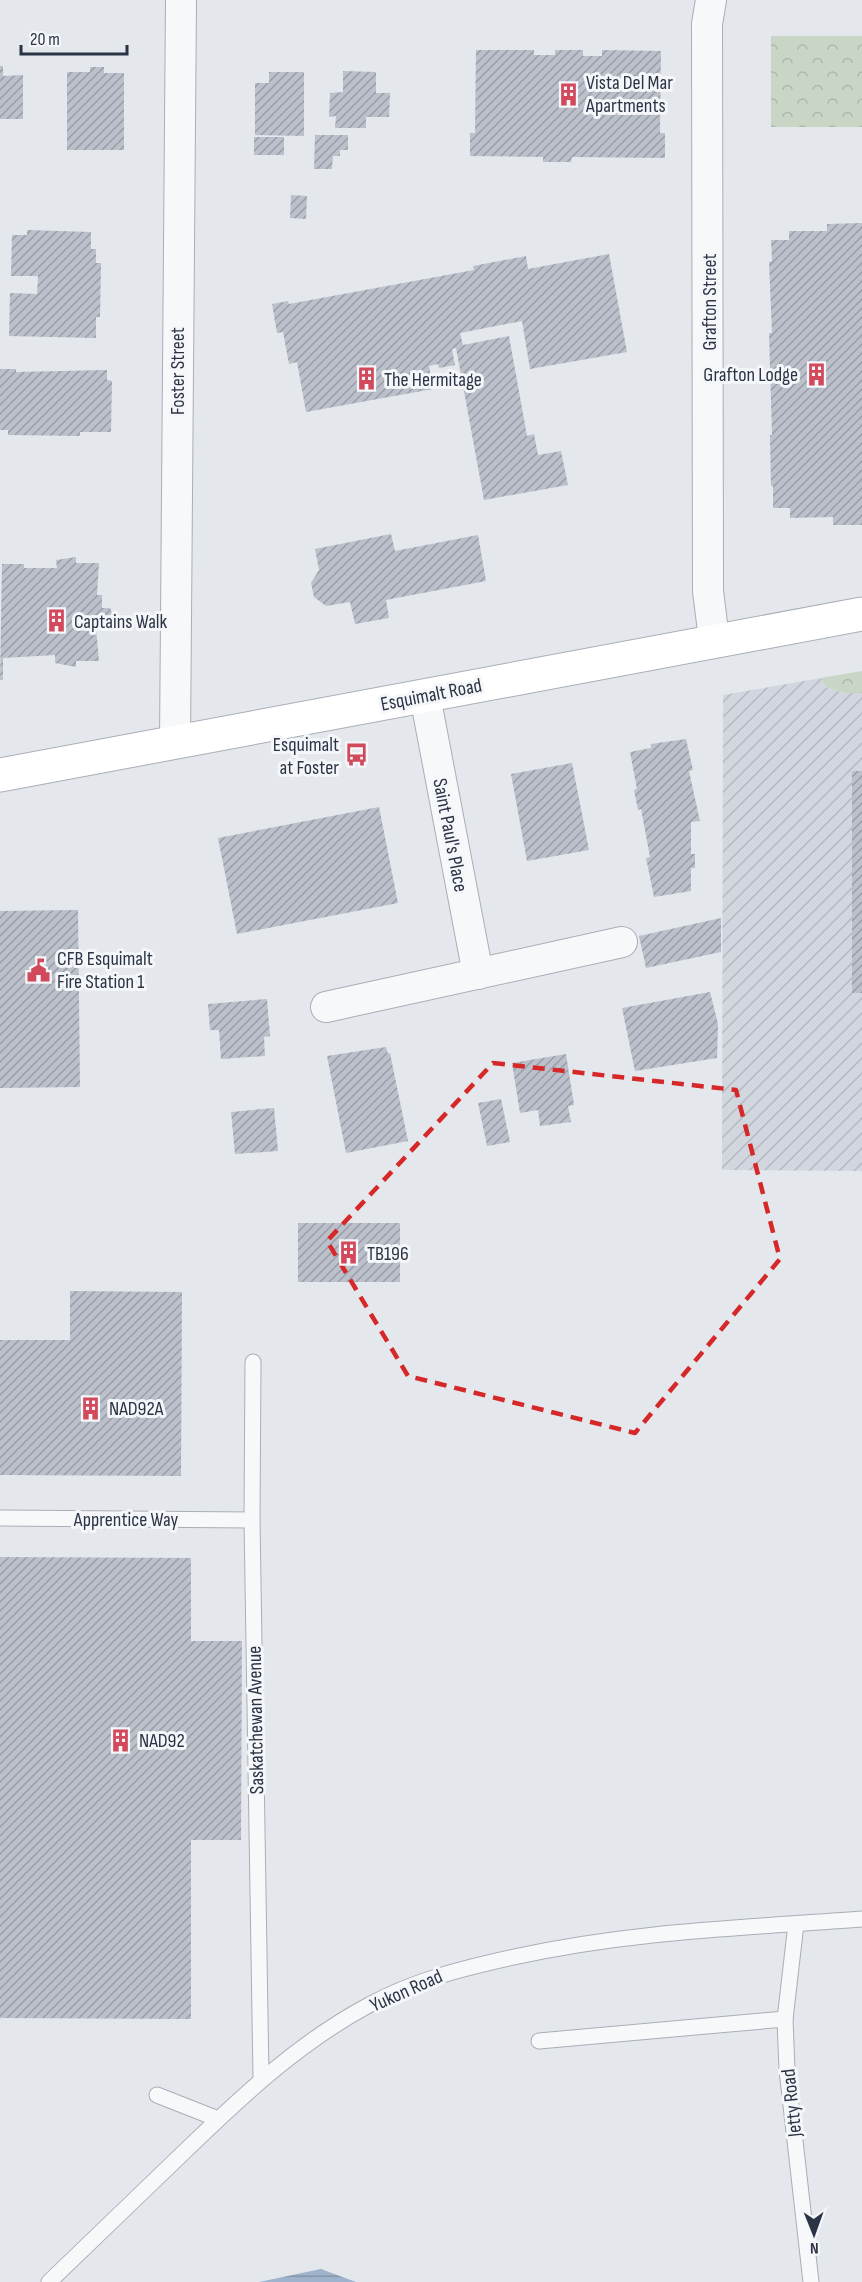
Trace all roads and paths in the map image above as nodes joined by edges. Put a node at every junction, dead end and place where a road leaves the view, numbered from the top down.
1 (181, 0) edge
2 (711, 0) edge
3 (862, 614) edge
4 (714, 639) junction
5 (425, 696) junction
6 (175, 742) junction
7 (0, 775) edge
8 (622, 942) dead end
9 (478, 974) junction
10 (326, 1007) dead end
11 (253, 1362) dead end
12 (0, 1518) edge
13 (252, 1520) junction
14 (862, 1919) edge
15 (796, 1924) junction
16 (785, 2019) junction
17 (538, 2041) dead end
18 (261, 2078) junction
19 (157, 2096) dead end
20 (218, 2120) junction
21 (49, 2282) edge
22 (811, 2282) edge

1 - 6 street, Foster Street
2 - 4 street, Grafton Street
3 - 4 street, Esquimalt Road
4 - 5 street, Esquimalt Road
5 - 6 street, Esquimalt Road
5 - 9 street, Saint Paul's Place
6 - 7 street, Esquimalt Road
8 - 9 street
9 - 10 street
11 - 13 lane, Saskatchewan Avenue
12 - 13 lane, Apprentice Way
13 - 18 lane, Saskatchewan Avenue
14 - 15 lane, Yukon Road
15 - 16 lane, Jetty Road
15 - 18 lane, Yukon Road
16 - 17 lane
16 - 22 lane, Jetty Road
18 - 20 lane, Yukon Road
19 - 20 lane
20 - 21 lane, Yukon Road

